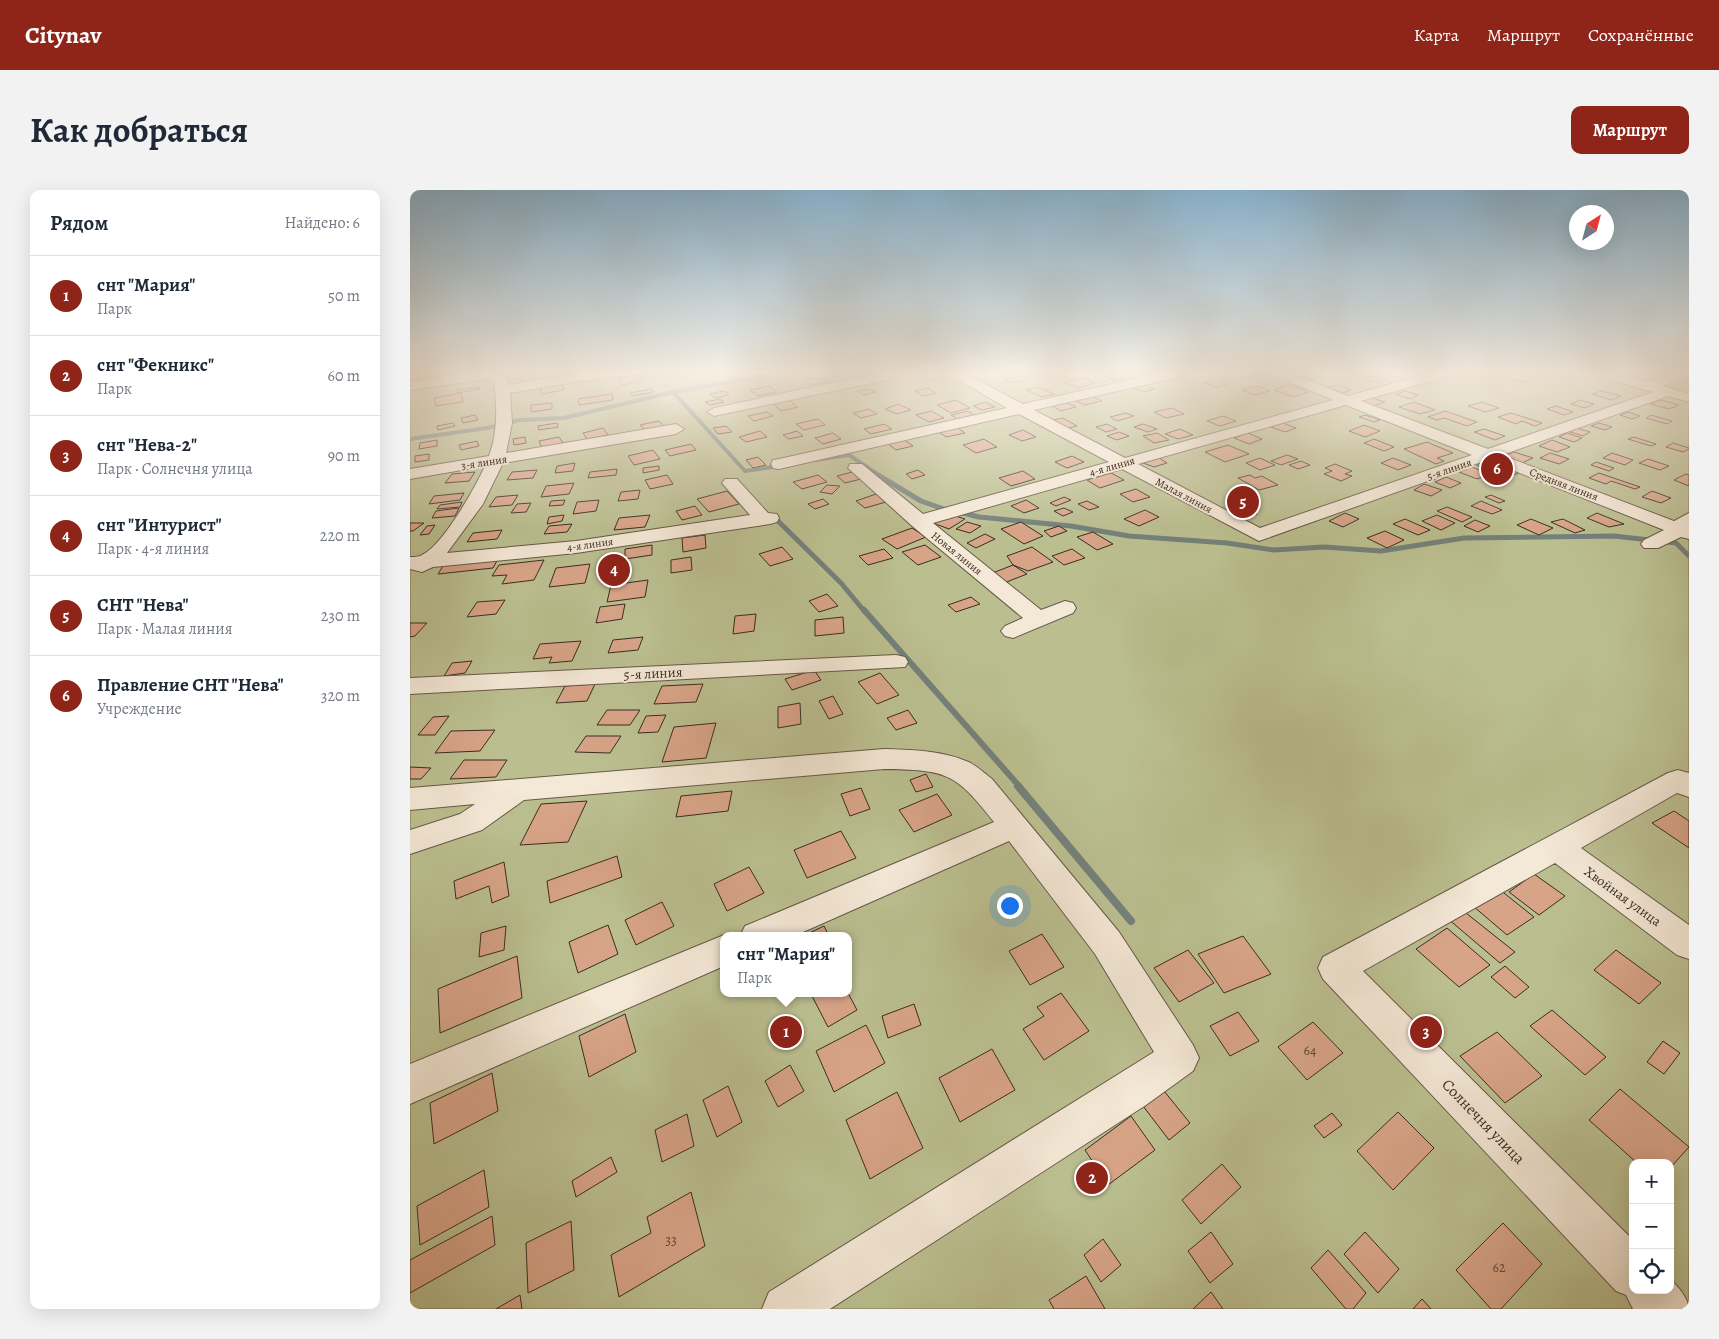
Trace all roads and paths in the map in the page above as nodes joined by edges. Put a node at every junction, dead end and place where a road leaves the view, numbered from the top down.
1 (504, 423) edge
2 (961, 423) edge
3 (1050, 423) edge
4 (1266, 423) edge
5 (1405, 423) edge
6 (1578, 423) edge
7 (676, 429) dead end
8 (1489, 455) junction
9 (497, 460) junction
10 (1123, 463) junction
11 (779, 464) dead end
12 (856, 468) dead end
13 (410, 474) edge
14 (731, 483) dead end
15 (918, 521) junction
16 (1673, 532) edge
17 (1259, 535) joint
18 (419, 562) edge
19 (410, 576) edge
20 (1065, 608) dead end
21 (1038, 620) junction
22 (1013, 631) dead end
23 (896, 662) dead end
24 (410, 686) edge
25 (1683, 783) edge
26 (515, 791) junction
27 (410, 799) edge
28 (1014, 826) junction
29 (410, 842) edge
30 (1556, 847) junction
31 (766, 932) edge
32 (1689, 944) edge
33 (720, 952) edge
34 (410, 1084) edge
35 (1629, 1270) edge
36 (1652, 1294) edge
37 (786, 1309) edge
38 (1666, 1309) edge

1 - 9 street
2 - 11 street
3 - 10 street, Малая линия
4 - 10 street, 4-я линия
5 - 8 street, Средняя линия
6 - 8 street, 5-я линия
7 - 9 street, 3-я линия
8 - 16 street, Средняя линия
8 - 17 street, 5-я линия
9 - 13 street, 3-я линия
9 - 18 street
10 - 15 street, 4-я линия
10 - 17 street, Малая линия
12 - 15 street, Новая линия
14 - 18 street, 4-я линия
15 - 21 street, Новая линия
18 - 19 street
20 - 21 street
21 - 22 street
23 - 24 street, 5-я линия
25 - 30 street
26 - 27 street
26 - 28 street
26 - 29 street
28 - 31 street
28 - 37 street
30 - 32 street, Хвойная улица
30 - 35 street, Солнечня улица
33 - 34 street
36 - 38 street

